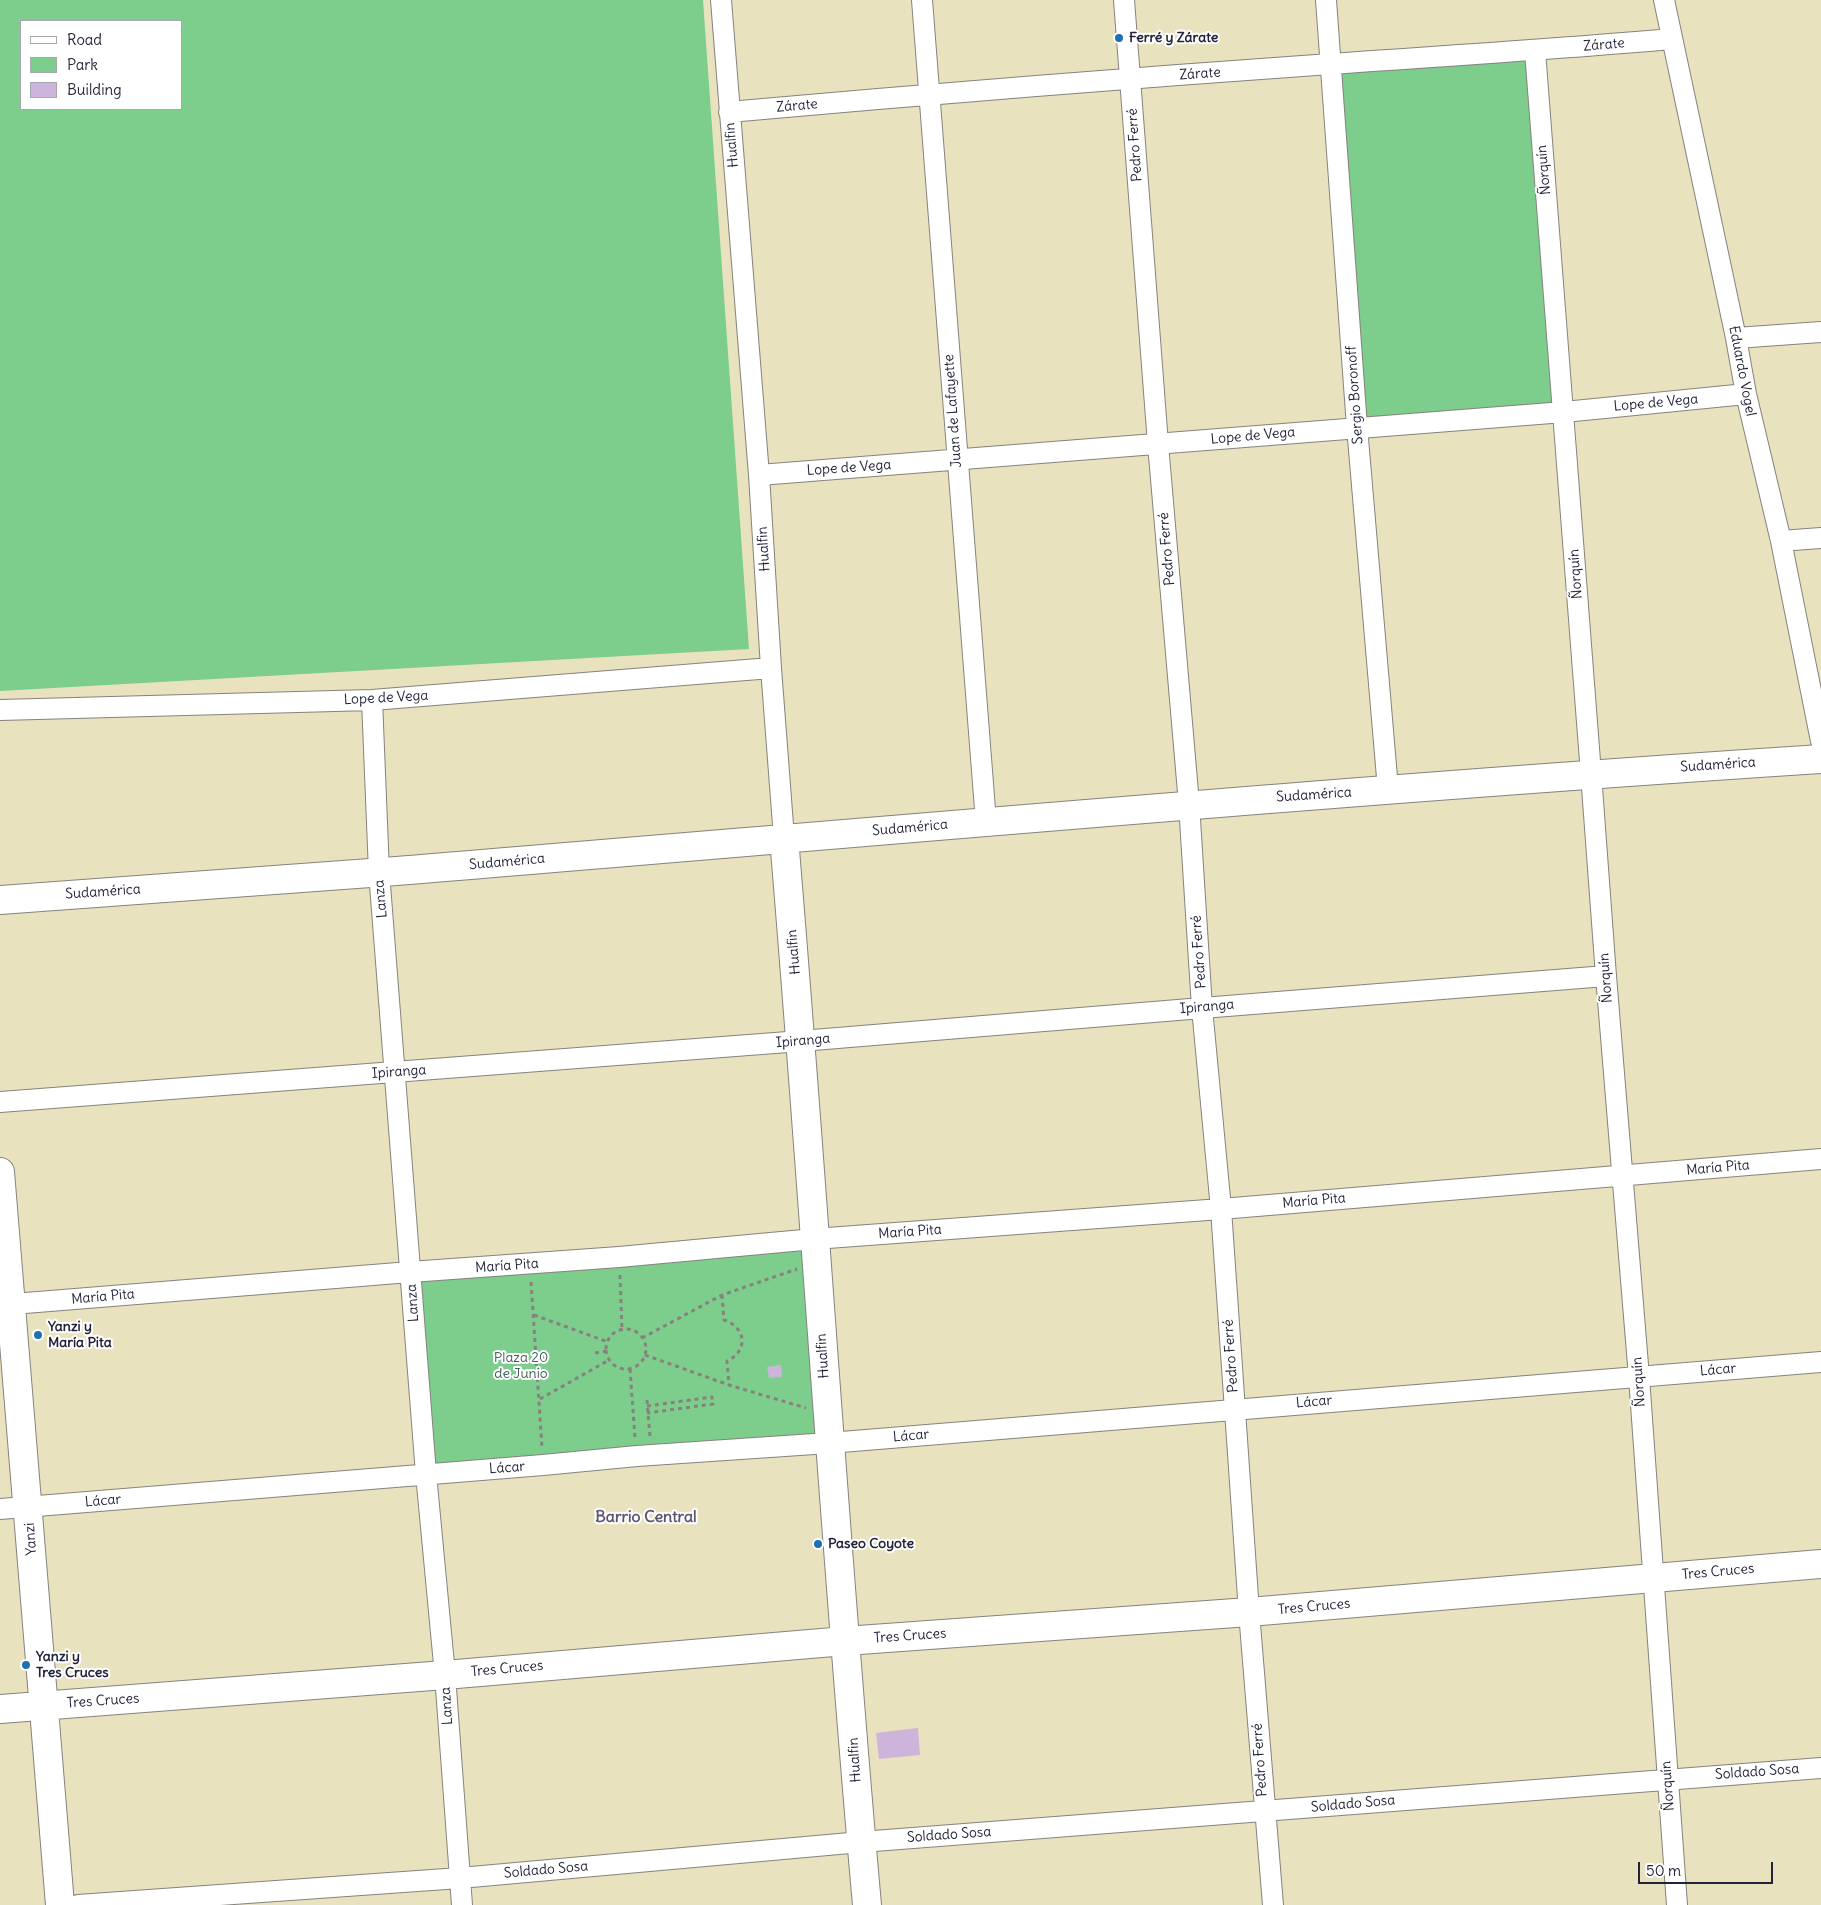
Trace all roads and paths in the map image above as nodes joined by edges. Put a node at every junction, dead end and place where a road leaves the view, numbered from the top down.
1 (721, 0) edge
2 (922, 0) edge
3 (1124, 0) edge
4 (1326, 0) edge
5 (1664, 0) edge
6 (1671, 39) junction
7 (1535, 51) junction
8 (1330, 64) junction
9 (1130, 79) junction
10 (930, 94) junction
11 (729, 112) junction
12 (1821, 332) edge
13 (1736, 338) junction
14 (1746, 394) junction
15 (1564, 412) junction
16 (1357, 427) junction
17 (1158, 444) junction
18 (957, 460) junction
19 (759, 475) junction
20 (1821, 538) edge
21 (1782, 541) junction
22 (771, 668) junction
23 (372, 700) junction
24 (0, 710) edge
25 (1821, 741) edge
26 (1821, 759) edge
27 (1591, 774) junction
28 (1388, 789) junction
29 (1189, 804) junction
30 (986, 822) junction
31 (784, 838) junction
32 (379, 872) junction
33 (0, 900) edge
34 (1606, 976) junction
35 (1202, 1008) junction
36 (801, 1041) junction
37 (395, 1072) junction
38 (0, 1102) edge
39 (1821, 1159) edge
40 (0, 1172) edge
41 (1622, 1177) junction
42 (1221, 1209) junction
43 (815, 1250) junction
44 (619, 1258) junction
45 (529, 1264) junction
46 (410, 1272) junction
47 (722, 1295) junction
48 (6, 1305) edge
49 (534, 1315) junction
50 (724, 1320) junction
51 (724, 1325) dead end
52 (622, 1330) junction
53 (642, 1338) junction
54 (608, 1342) junction
55 (607, 1351) junction
56 (595, 1353) dead end
57 (645, 1355) junction
58 (726, 1356) dead end
59 (609, 1360) junction
60 (727, 1361) junction
61 (1821, 1362) edge
62 (630, 1369) junction
63 (1639, 1377) junction
64 (729, 1385) junction
65 (540, 1399) junction
66 (647, 1400) dead end
67 (647, 1406) junction
68 (1234, 1409) junction
69 (647, 1413) junction
70 (827, 1414) junction
71 (829, 1443) junction
72 (644, 1455) junction
73 (543, 1465) junction
74 (426, 1474) junction
75 (28, 1507) junction
76 (0, 1509) edge
77 (1821, 1564) edge
78 (1653, 1578) junction
79 (1248, 1612) junction
80 (845, 1641) junction
81 (445, 1675) junction
82 (44, 1706) junction
83 (0, 1709) edge
84 (1821, 1768) edge
85 (1668, 1779) junction
86 (1264, 1811) junction
87 (861, 1842) junction
88 (460, 1878) junction
89 (60, 1905) edge
90 (78, 1905) edge
91 (462, 1905) edge
92 (866, 1905) edge
93 (1272, 1905) edge
94 (1677, 1905) edge

1 - 11 street, Hualfin
2 - 10 street, Juan de Lafayette
3 - 9 street, Pedro Ferré
4 - 8 street, Sergio Boronoff
5 - 6 street, Eduardo Vogel
6 - 7 street, Zárate
6 - 13 street, Eduardo Vogel
7 - 8 street, Zárate
7 - 15 street, Ñorquín
8 - 9 street, Zárate
8 - 16 street, Sergio Boronoff
9 - 10 street, Zárate
9 - 17 street, Pedro Ferré
10 - 11 street, Zárate
10 - 18 street, Juan de Lafayette
11 - 19 street, Hualfin
12 - 13 street
13 - 14 street, Eduardo Vogel
14 - 15 street, Lope de Vega
14 - 21 street, Eduardo Vogel
15 - 16 street, Lope de Vega
15 - 27 street, Ñorquín
16 - 17 street, Lope de Vega
16 - 28 street, Sergio Boronoff
17 - 18 street, Lope de Vega
17 - 29 street, Pedro Ferré
18 - 19 street, Lope de Vega
18 - 30 street, Juan de Lafayette
19 - 22 street, Hualfin
20 - 21 street
21 - 25 street, Eduardo Vogel
22 - 23 street, Lope de Vega
22 - 31 street, Hualfin
23 - 24 street, Lope de Vega
23 - 32 street, Lanza
26 - 27 street, Sudamérica
27 - 28 street, Sudamérica
27 - 34 street, Ñorquín
28 - 29 street, Sudamérica
29 - 30 street, Sudamérica
29 - 35 street, Pedro Ferré
30 - 31 street, Sudamérica
31 - 32 street, Sudamérica
31 - 36 street, Hualfin
32 - 33 street, Sudamérica
32 - 37 street, Lanza
34 - 35 street, Ipiranga
34 - 41 street, Ñorquín
35 - 36 street, Ipiranga
35 - 42 street, Pedro Ferré
36 - 37 street, Ipiranga
36 - 43 street, Hualfin
37 - 38 street, Ipiranga
37 - 46 street, Lanza
39 - 41 street, María Pita
40 - 48 street, Yanzi
41 - 42 street, María Pita
41 - 63 street, Ñorquín
42 - 43 street, María Pita
42 - 68 street, Pedro Ferré
43 - 44 street, María Pita
43 - 47 path
43 - 70 street, Hualfin
44 - 45 street, María Pita
44 - 52 path
45 - 46 street, María Pita
45 - 49 path
46 - 48 street, María Pita
46 - 74 street, Lanza
47 - 50 path
47 - 53 path
48 - 75 street, Yanzi
49 - 54 path
49 - 65 path
50 - 51 path
50 - 60 path
52 - 53 path
52 - 54 path
53 - 57 path
54 - 55 path
55 - 56 path
55 - 59 path
57 - 62 path
57 - 64 path
58 - 60 path
59 - 62 path
59 - 65 path
60 - 64 path
61 - 63 street, Lácar
62 - 72 path
63 - 68 street, Lácar
63 - 78 street, Ñorquín
64 - 70 path
65 - 73 path
66 - 67 path
67 - 69 path
67 - 69 path
68 - 71 street, Lácar
68 - 79 street, Pedro Ferré
69 - 72 path
70 - 71 street, Hualfin
71 - 72 street, Lácar
71 - 80 street, Hualfin
72 - 73 street, Lácar
73 - 74 street, Lácar
74 - 75 street, Lácar
74 - 81 street, Lanza
75 - 76 street, Lácar
75 - 82 street, Yanzi
77 - 78 street, Tres Cruces
78 - 79 street, Tres Cruces
78 - 85 street, Ñorquín
79 - 80 street, Tres Cruces
79 - 86 street, Pedro Ferré
80 - 81 street, Tres Cruces
80 - 87 street, Hualfin
81 - 82 street, Tres Cruces
81 - 88 street, Lanza
82 - 83 street, Tres Cruces
82 - 89 street, Yanzi
84 - 85 street, Soldado Sosa
85 - 86 street, Soldado Sosa
85 - 94 street, Ñorquín
86 - 87 street, Soldado Sosa
86 - 93 street, Pedro Ferré
87 - 88 street, Soldado Sosa
87 - 92 street, Hualfin
88 - 90 street, Soldado Sosa
88 - 91 street, Lanza

